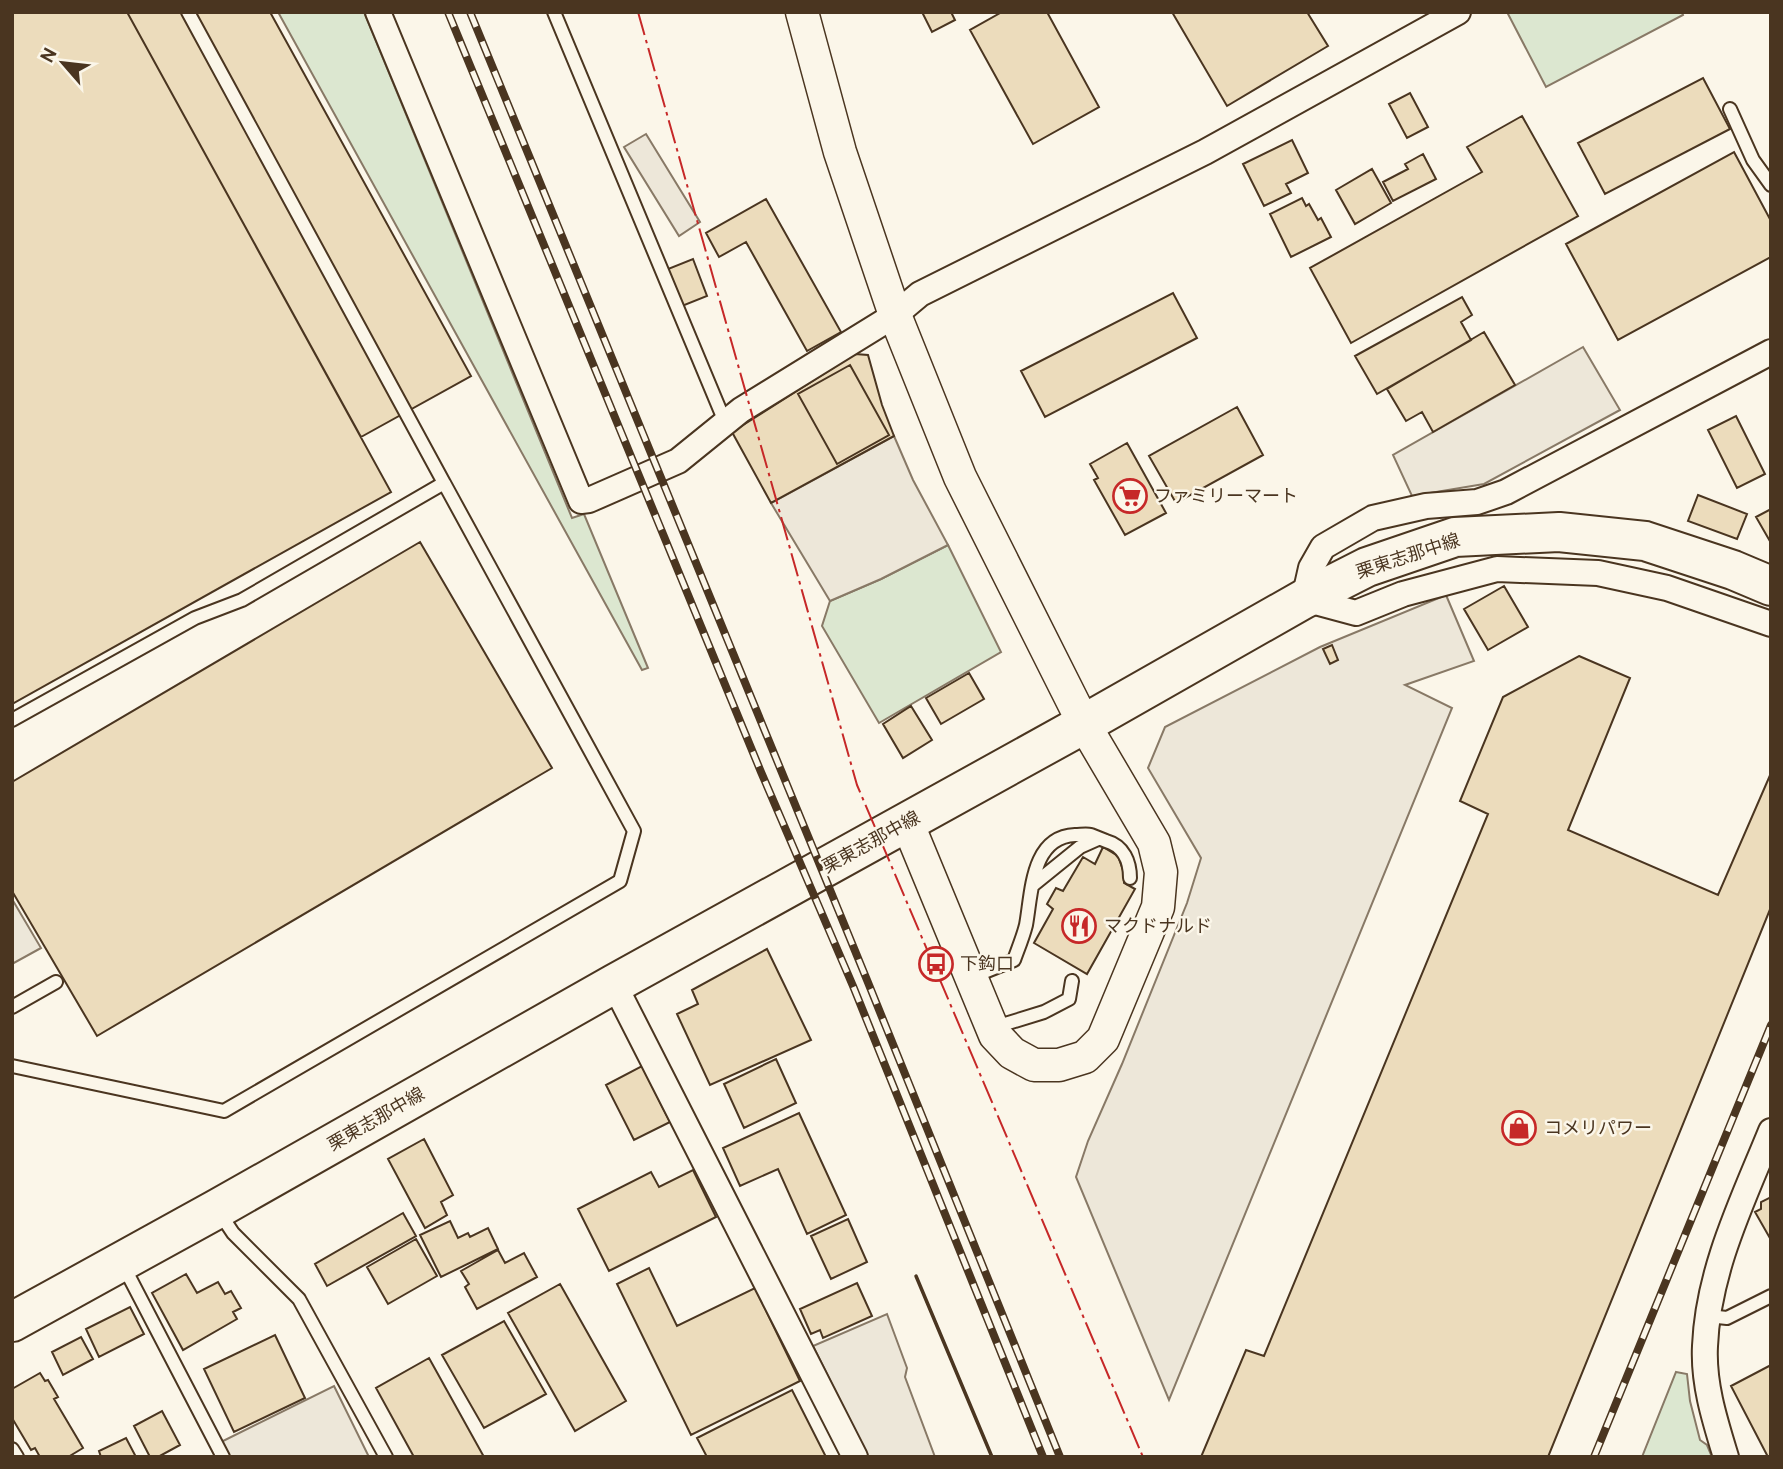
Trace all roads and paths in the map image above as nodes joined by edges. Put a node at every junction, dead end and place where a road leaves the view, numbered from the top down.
1 (188, 12) edge
2 (378, 12) edge
3 (554, 12) edge
4 (802, 12) edge
5 (1458, 12) edge
6 (1730, 109) dead end
7 (1771, 185) edge
8 (895, 315) junction
9 (1771, 352) edge
10 (725, 422) junction
11 (444, 483) junction
12 (1771, 586) edge
13 (1304, 599) junction
14 (1771, 624) edge
15 (12, 720) edge
16 (1084, 724) junction
17 (907, 822) junction
18 (1098, 839) junction
19 (1130, 878) dead end
20 (1033, 886) junction
21 (971, 977) junction
22 (1072, 981) dead end
23 (56, 982) dead end
24 (614, 984) junction
25 (12, 1007) edge
26 (992, 1028) junction
27 (12, 1066) edge
28 (1771, 1131) edge
29 (217, 1209) junction
30 (121, 1262) junction
31 (1771, 1296) edge
32 (1708, 1317) junction
33 (12, 1322) edge
34 (12, 1449) edge
35 (17, 1457) edge
36 (223, 1457) edge
37 (386, 1457) edge
38 (855, 1457) edge
39 (1726, 1457) edge

1 - 11 lane
2 - 10 street
3 - 10 lane
4 - 8 street
5 - 8 street
6 - 7 lane
8 - 10 street
8 - 16 street
9 - 13 street
11 - 15 lane
11 - 27 lane
12 - 13 main road, 栗東志那中線
13 - 14 street
13 - 16 main road, 栗東志那中線
16 - 17 main road, 栗東志那中線
16 - 26 street
17 - 21 street
17 - 24 main road, 栗東志那中線
18 - 19 lane
18 - 20 lane
18 - 20 lane
20 - 21 lane
21 - 26 street
22 - 26 lane
23 - 25 lane
24 - 29 main road, 栗東志那中線
24 - 38 street
28 - 32 street
29 - 30 main road, 栗東志那中線
29 - 37 lane
30 - 33 main road, 栗東志那中線
30 - 36 lane
31 - 32 lane
32 - 39 street
34 - 35 lane

